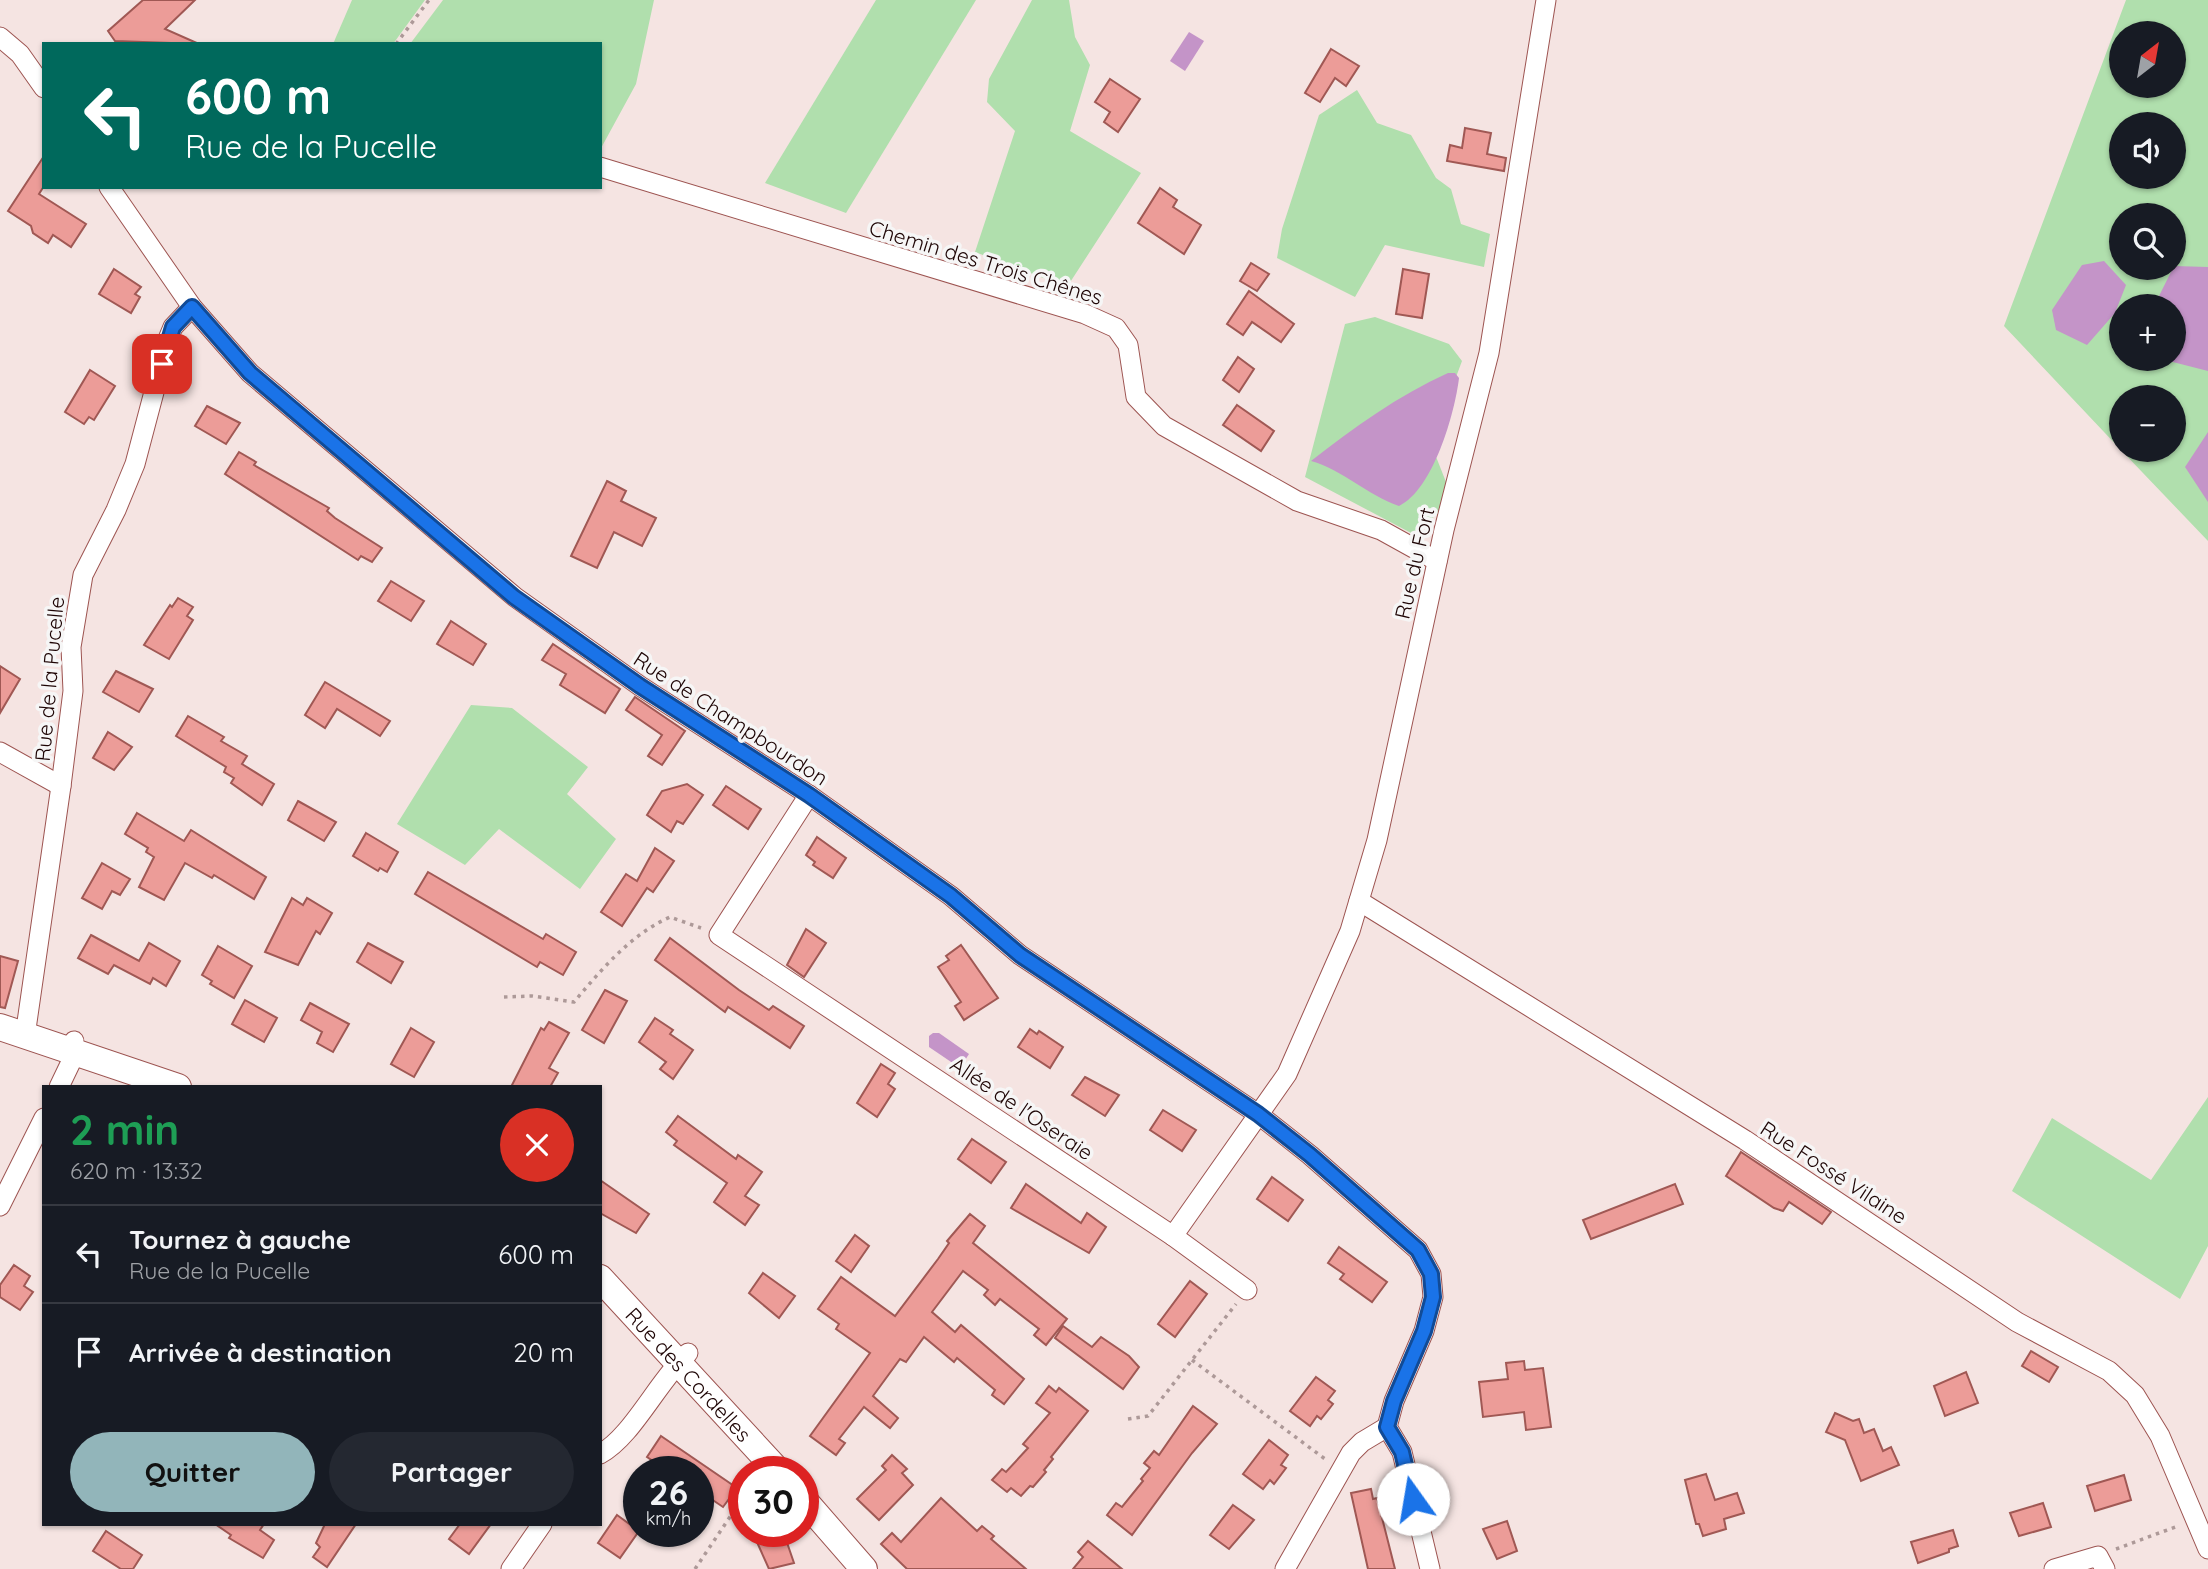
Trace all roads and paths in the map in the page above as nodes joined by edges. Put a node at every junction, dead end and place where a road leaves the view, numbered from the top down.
1 (429, 0) edge
2 (1546, 0) edge
3 (0, 37) edge
4 (398, 42) edge
5 (20, 54) junction
6 (42, 55) edge
7 (42, 85) edge
8 (602, 168) edge
9 (110, 189) edge
10 (192, 307) junction
11 (1437, 561) junction
12 (0, 752) edge
13 (61, 786) junction
14 (809, 795) junction
15 (1359, 901) junction
16 (719, 935) junction
17 (505, 997) dead end
18 (0, 1027) edge
19 (25, 1036) junction
20 (74, 1046) junction
21 (60, 1085) edge
22 (173, 1085) edge
23 (1258, 1114) junction
24 (42, 1122) edge
25 (0, 1206) edge
26 (1173, 1236) junction
27 (602, 1280) edge
28 (1247, 1290) joint
29 (683, 1358) junction
30 (1192, 1360) junction
31 (1128, 1419) dead end
32 (1387, 1427) junction
33 (602, 1453) edge
34 (766, 1456) edge
35 (1335, 1466) dead end
36 (819, 1517) edge
37 (728, 1520) edge
38 (2196, 1520) junction
39 (541, 1526) edge
40 (2208, 1549) edge
41 (2102, 1563) edge
42 (511, 1569) edge
43 (695, 1569) edge
44 (864, 1569) edge
45 (1285, 1569) edge
46 (1430, 1569) edge
47 (2053, 1569) edge

1 - 4 path
2 - 11 street, Rue du Fort
3 - 5 street
5 - 6 street
5 - 7 street
8 - 11 street, Chemin des Trois Chênes
9 - 10 street, Rue de Champbourdon
10 - 13 street, Rue de la Pucelle
10 - 14 street, Rue de Champbourdon
11 - 15 street, Rue du Fort
12 - 13 street
13 - 19 street, Rue de la Pucelle
14 - 16 street
14 - 23 street, Rue de Champbourdon
15 - 23 street, Rue du Fort
15 - 38 street, Rue Fossé Vilaine
16 - 17 path
16 - 26 street, Allée de l'Oseraie
18 - 19 street
19 - 20 street
20 - 21 street
20 - 22 street
23 - 26 street
23 - 32 street, Rue de Champbourdon
24 - 25 street
26 - 28 street, Allée de l'Oseraie
27 - 29 street, Rue des Cordelles
28 - 30 path
29 - 33 street
29 - 34 street, Rue des Cordelles
30 - 31 path
30 - 35 path
32 - 45 street
32 - 46 street
36 - 44 street
37 - 43 path
38 - 40 street, Rue Fossé Vilaine
38 - 41 path
39 - 42 street
41 - 47 street

